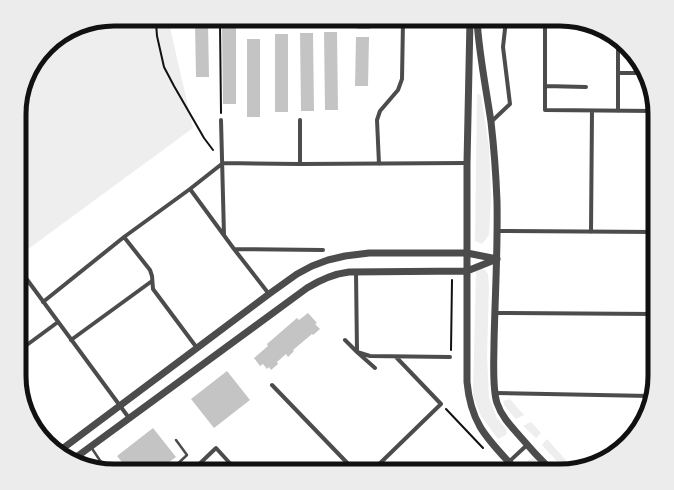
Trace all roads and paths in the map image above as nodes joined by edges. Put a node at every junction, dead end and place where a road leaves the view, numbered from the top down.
1 (156, 26) edge
2 (220, 26) edge
3 (403, 26) edge
4 (470, 26) edge
5 (477, 26) edge
6 (505, 26) edge
7 (545, 26) edge
8 (618, 48) edge
9 (618, 73) junction
10 (638, 73) edge
11 (545, 86) junction
12 (586, 87) dead end
13 (592, 111) junction
14 (618, 111) junction
15 (648, 112) edge
16 (221, 120) joint
17 (300, 120) dead end
18 (491, 122) junction
19 (223, 162) junction
20 (300, 164) junction
21 (379, 164) junction
22 (467, 164) junction
23 (190, 189) junction
24 (497, 231) junction
25 (591, 232) junction
26 (648, 232) edge
27 (224, 236) junction
28 (124, 237) junction
29 (234, 249) junction
30 (323, 250) dead end
31 (467, 253) junction
32 (497, 259) junction
33 (452, 271) junction
34 (467, 271) junction
35 (356, 272) junction
36 (26, 278) edge
37 (152, 282) junction
38 (269, 294) junction
39 (44, 302) junction
40 (495, 313) junction
41 (648, 314) edge
42 (58, 322) junction
43 (71, 340) junction
44 (345, 340) dead end
45 (26, 346) edge
46 (197, 348) junction
47 (357, 352) junction
48 (396, 357) junction
49 (450, 357) joint
50 (375, 368) dead end
51 (272, 385) dead end
52 (494, 393) junction
53 (645, 396) edge
54 (441, 404) junction
55 (120, 406) junction
56 (129, 418) junction
57 (176, 440) dead end
58 (528, 445) junction
59 (90, 447) junction
60 (63, 448) edge
61 (486, 452) dead end
62 (78, 456) edge
63 (509, 462) joint
64 (101, 463) edge
65 (177, 464) edge
66 (199, 464) edge
67 (231, 464) edge
68 (349, 464) edge
69 (379, 464) edge
70 (546, 464) edge

1 - 19 path
2 - 16 path
3 - 21 street
4 - 22 street
5 - 18 street
6 - 18 street
7 - 11 street
8 - 9 street
9 - 10 street
9 - 14 street
11 - 12 street
11 - 13 street
13 - 14 street
13 - 25 street
14 - 15 street
16 - 19 street
17 - 20 street
18 - 24 street
19 - 20 street
19 - 23 street
19 - 27 street
20 - 21 street
21 - 22 street
22 - 31 street
23 - 27 street
23 - 28 street
24 - 25 street
24 - 32 street
25 - 26 street
27 - 29 street
28 - 37 street
28 - 39 street
29 - 30 street
29 - 38 street
31 - 32 street
31 - 34 street
31 - 38 street
32 - 34 street
32 - 40 street
33 - 34 street
33 - 35 street
33 - 49 path
34 - 63 street
35 - 47 street
35 - 56 street
36 - 39 street
37 - 43 street
37 - 46 street
38 - 46 street
39 - 42 street
40 - 41 street
40 - 52 street
42 - 43 street
42 - 45 street
43 - 55 street
44 - 47 street
46 - 55 street
47 - 48 street
47 - 50 street
48 - 49 street
48 - 54 street
51 - 68 street
52 - 53 street
52 - 58 street
54 - 61 path
54 - 69 street
55 - 56 street
55 - 60 street
56 - 59 street
57 - 65 lane
58 - 63 street
58 - 70 street
59 - 62 street
59 - 64 lane
66 - 67 street

